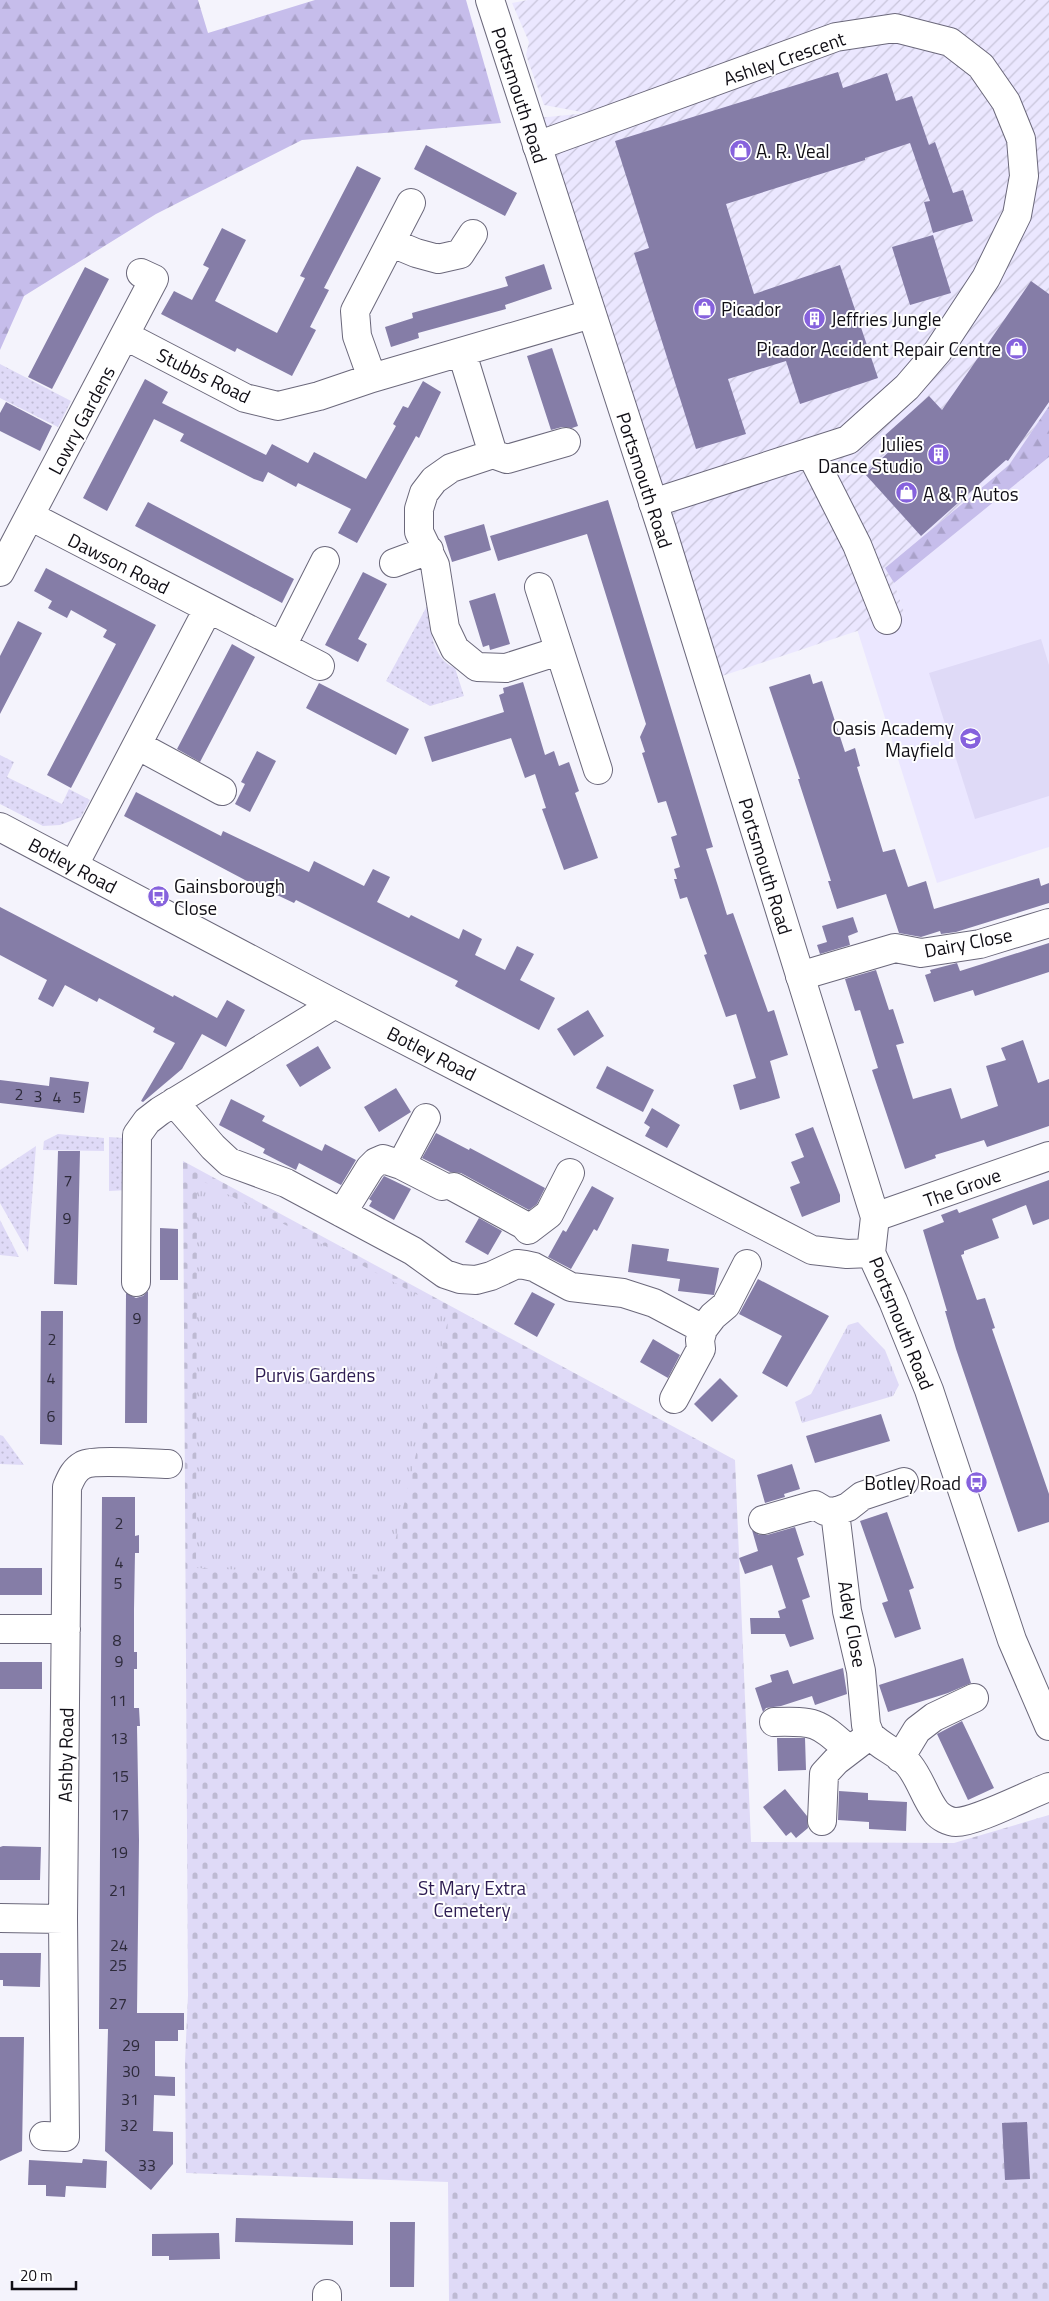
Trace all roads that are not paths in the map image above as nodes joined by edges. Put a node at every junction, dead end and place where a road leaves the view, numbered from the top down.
1 (490, 0) edge
2 (537, 146) junction
3 (411, 203) dead end
4 (473, 234) dead end
5 (392, 243) junction
6 (141, 273) dead end
7 (590, 314) junction
8 (126, 336) junction
9 (462, 352) junction
10 (372, 378) junction
11 (566, 442) dead end
12 (810, 452) junction
13 (493, 454) junction
14 (653, 503) junction
15 (30, 516) junction
16 (429, 550) junction
17 (326, 561) dead end
18 (394, 563) dead end
19 (0, 572) edge
20 (539, 587) dead end
21 (208, 609) junction
22 (887, 620) dead end
23 (282, 646) junction
24 (559, 651) junction
25 (320, 666) dead end
26 (137, 745) junction
27 (598, 770) dead end
28 (222, 791) dead end
29 (0, 827) edge
30 (74, 865) junction
31 (1049, 923) edge
32 (800, 976) junction
33 (335, 1004) junction
34 (174, 1102) junction
35 (426, 1118) dead end
36 (1049, 1156) edge
37 (401, 1164) junction
38 (570, 1173) dead end
39 (342, 1213) junction
40 (876, 1217) junction
41 (528, 1230) junction
42 (870, 1253) junction
43 (747, 1264) dead end
44 (525, 1265) junction
45 (136, 1282) dead end
46 (702, 1339) junction
47 (674, 1399) dead end
48 (168, 1464) dead end
49 (904, 1482) dead end
50 (825, 1509) junction
51 (763, 1520) dead end
52 (0, 1629) edge
53 (66, 1629) junction
54 (974, 1698) dead end
55 (774, 1722) dead end
56 (1049, 1726) edge
57 (851, 1749) junction
58 (900, 1758) junction
59 (1049, 1787) edge
60 (822, 1821) dead end
61 (0, 1918) edge
62 (63, 1919) junction
63 (65, 2137) dead end

1 - 2 street, Portsmouth Road
2 - 7 street, Portsmouth Road
2 - 12 street, Ashley Crescent
3 - 5 street
4 - 5 street
5 - 10 street
6 - 8 street, Lowry Gardens
7 - 9 street, Stubbs Road
7 - 14 street, Portsmouth Road
8 - 10 street, Stubbs Road
8 - 15 street, Lowry Gardens
9 - 10 street, Stubbs Road
9 - 13 street
11 - 13 street
12 - 14 street, Ashley Crescent
12 - 22 street
13 - 16 street
14 - 32 street, Portsmouth Road
15 - 19 street, Lowry Gardens
15 - 21 street, Dawson Road
16 - 18 street
16 - 24 street
17 - 23 street
20 - 24 street
21 - 23 street, Dawson Road
21 - 26 street
23 - 25 street, Dawson Road
24 - 27 street
26 - 28 street
26 - 30 street
29 - 30 street, Botley Road
30 - 33 street, Botley Road
31 - 32 street, Dairy Close
32 - 40 street, Portsmouth Road
33 - 34 street
33 - 42 street, Botley Road
34 - 39 street
34 - 45 street
35 - 37 street
36 - 40 street, The Grove
37 - 39 street
37 - 41 street
38 - 41 street
39 - 44 street
40 - 42 street, Portsmouth Road
41 - 44 street
42 - 56 street, Portsmouth Road
43 - 46 street
44 - 46 street
46 - 47 street
48 - 53 street, Ashby Road
49 - 50 street
50 - 51 street
50 - 57 street, Adey Close
52 - 53 street
53 - 62 street, Ashby Road
54 - 58 street
55 - 57 street
57 - 58 street
57 - 60 street
58 - 59 street
61 - 62 street
62 - 63 street, Ashby Road

